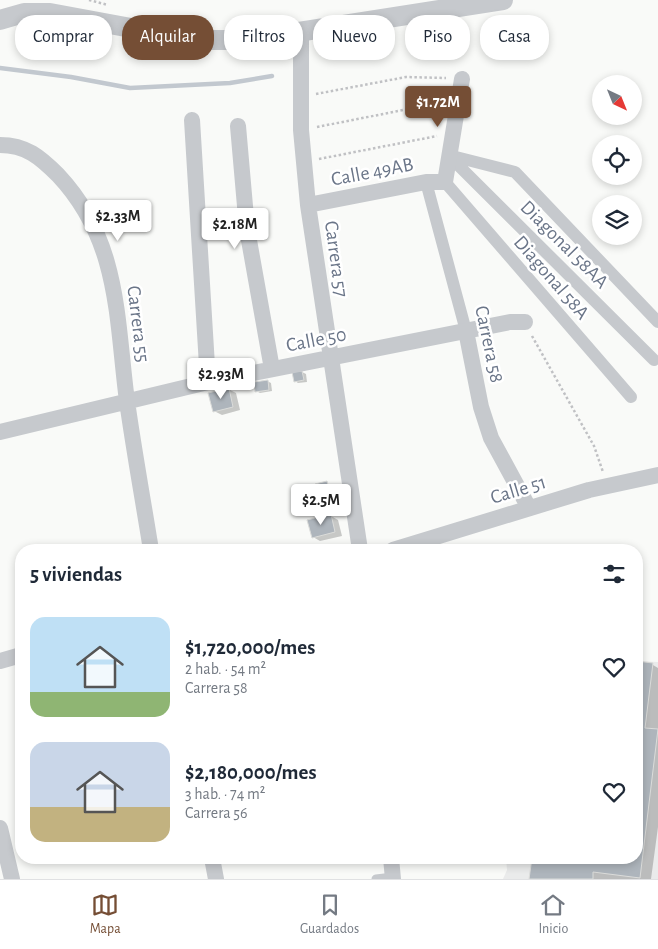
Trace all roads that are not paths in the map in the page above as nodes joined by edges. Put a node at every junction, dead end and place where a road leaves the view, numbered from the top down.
1 (503, 0) edge
2 (0, 20) edge
3 (303, 31) edge
4 (224, 41) edge
5 (302, 60) edge
6 (462, 79) road end
7 (192, 120) dead end
8 (238, 126) dead end
9 (5, 145) edge
10 (448, 154) junction
11 (426, 182) junction
12 (445, 182) junction
13 (308, 205) junction
14 (525, 322) road end
15 (658, 322) edge
16 (466, 330) junction
17 (330, 358) junction
18 (654, 360) dead end
19 (272, 369) junction
20 (208, 382) junction
21 (631, 397) dead end
22 (127, 402) junction
23 (0, 432) edge
24 (658, 476) edge
25 (529, 508) junction
26 (150, 544) edge
27 (359, 544) edge
28 (412, 544) edge
29 (15, 657) edge
30 (0, 661) edge
31 (0, 828) edge
32 (213, 864) edge
33 (392, 864) edge
34 (393, 878) edge
35 (12, 879) edge
36 (216, 879) edge
37 (376, 879) edge

1 - 3 street
2 - 4 street
5 - 13 street, Carrera 57
6 - 10 street
7 - 20 street
8 - 19 street
9 - 22 street, Carrera 55
10 - 12 street
10 - 15 street
10 - 18 street, Diagonal 58AA
11 - 12 street, Calle 49AB
11 - 13 street, Calle 49AB
11 - 16 street, Carrera 58
12 - 21 street, Diagonal 58A
13 - 17 street, Carrera 57
14 - 16 street, Calle 50
16 - 17 street, Calle 50
16 - 25 street, Carrera 58
17 - 19 street, Calle 50
17 - 27 street, Carrera 57
19 - 20 street, Calle 50
20 - 22 street, Calle 50
22 - 23 street, Calle 50
22 - 26 street, Carrera 55
24 - 25 street, Calle 51
25 - 28 street, Calle 51
29 - 30 street
31 - 35 street
32 - 36 street
33 - 34 street
34 - 37 lane

